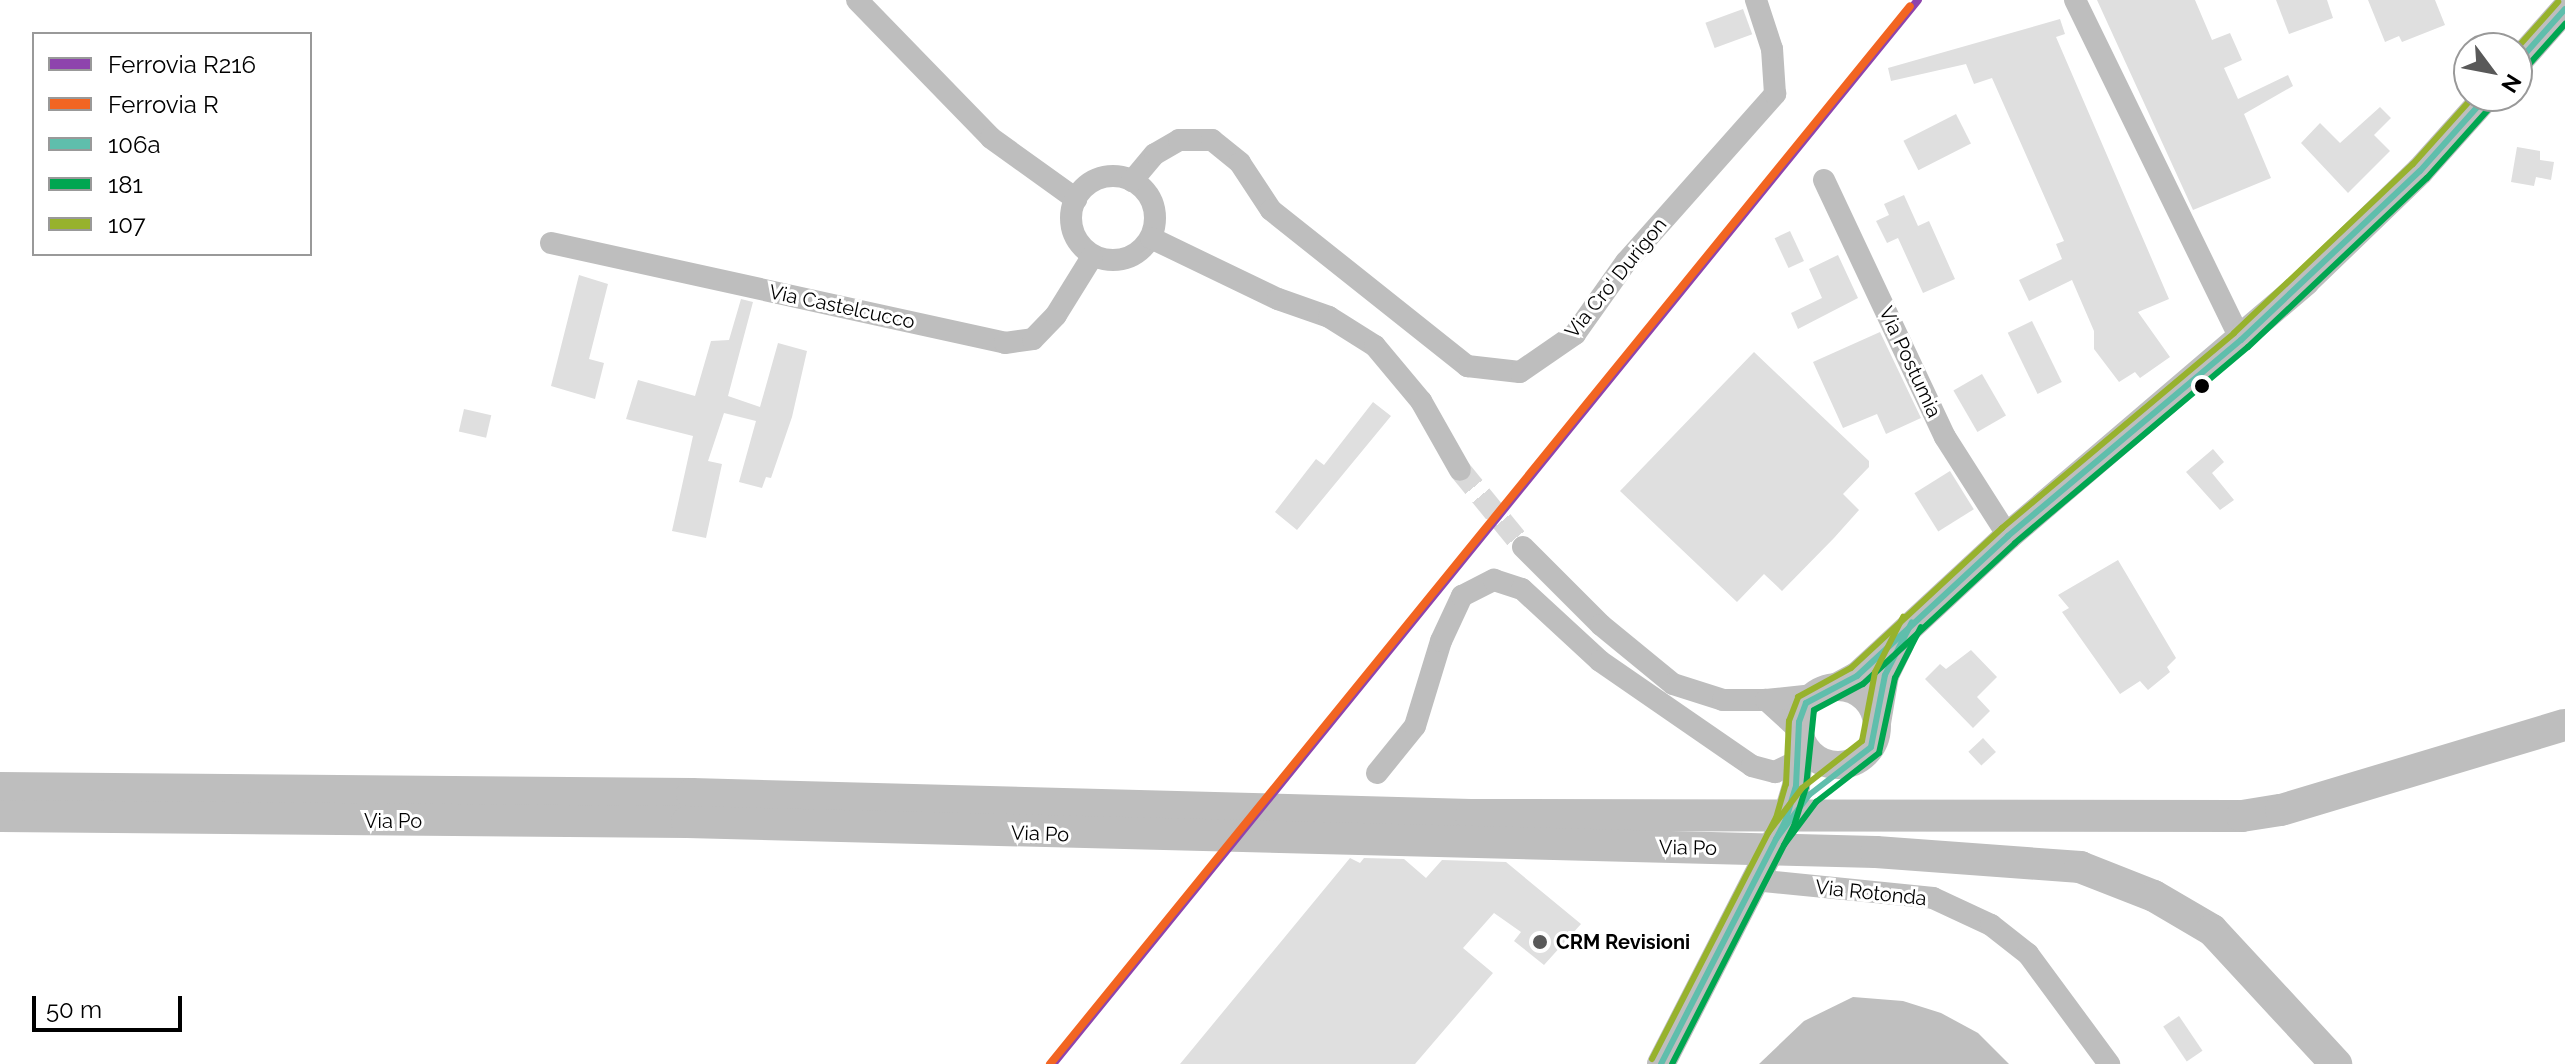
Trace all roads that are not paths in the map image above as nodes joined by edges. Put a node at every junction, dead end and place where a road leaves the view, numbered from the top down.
1 (857, 0) edge
2 (1756, 0) edge
3 (2075, 0) edge
4 (2565, 9) edge
5 (2533, 45) edge
6 (2473, 112) edge
7 (1824, 180) dead end
8 (1132, 181) junction
9 (1076, 199) junction
10 (1151, 238) junction
11 (551, 243) dead end
12 (1092, 257) junction
13 (2241, 340) junction
14 (1460, 470) tunnel mouth
15 (2008, 536) junction
16 (1523, 547) tunnel mouth
17 (1913, 621) junction
18 (1825, 691) junction
19 (1756, 700) junction
20 (1674, 715) junction
21 (1877, 723) junction
22 (2565, 725) edge
23 (1800, 743) junction
24 (1852, 763) junction
25 (1377, 773) dead end
26 (0, 788) edge
27 (0, 816) edge
28 (1785, 822) junction
29 (1754, 880) junction
30 (1661, 1064) edge
31 (2109, 1064) edge
32 (2336, 1064) edge

1 - 9 street
2 - 8 street, Via Cro' Durigon
3 - 13 street
4 - 5 main road
6 - 13 main road
7 - 15 street, Via Postumia
8 - 9 street
8 - 10 street
9 - 12 street
10 - 12 street
10 - 14 street
11 - 12 street, Via Castelcucco
13 - 15 main road
15 - 17 main road
16 - 19 street
17 - 18 main road
17 - 21 main road
18 - 19 street
18 - 21 main road
18 - 23 main road
19 - 20 street
19 - 23 street
20 - 23 street
20 - 25 street
21 - 24 main road
22 - 26 highway, Via Po
23 - 24 main road
23 - 28 main road
24 - 28 main road
27 - 32 highway, Via Po
28 - 29 main road
29 - 30 main road
29 - 31 street, Via Rotonda

